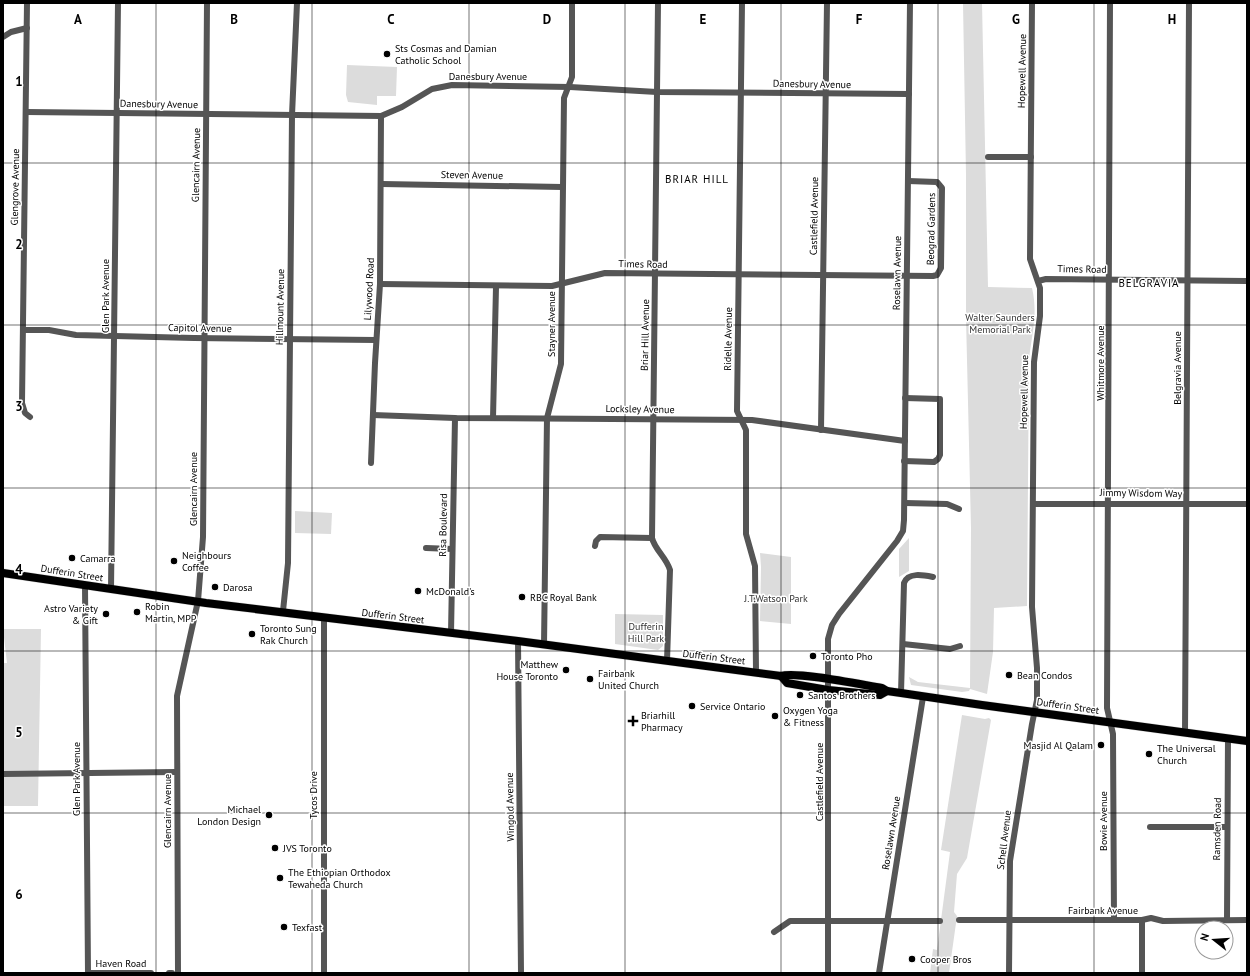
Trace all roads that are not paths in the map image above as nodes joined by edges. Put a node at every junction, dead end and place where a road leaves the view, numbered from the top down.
1 (27, 3) edge
2 (118, 3) edge
3 (207, 3) edge
4 (297, 3) edge
5 (572, 3) edge
6 (658, 3) edge
7 (742, 3) edge
8 (827, 3) edge
9 (910, 3) edge
10 (1032, 3) edge
11 (1110, 3) edge
12 (1189, 3) edge
13 (27, 28) junction
14 (3, 37) edge
15 (570, 87) junction
16 (657, 92) junction
17 (742, 93) junction
18 (826, 94) junction
19 (909, 94) junction
20 (26, 112) junction
21 (116, 113) junction
22 (206, 114) junction
23 (292, 116) junction
24 (381, 116) junction
25 (988, 157) dead end
26 (1031, 158) junction
27 (908, 181) junction
28 (382, 184) junction
29 (562, 187) junction
30 (656, 274) junction
31 (739, 276) junction
32 (824, 276) junction
33 (907, 276) junction
34 (1109, 280) junction
35 (1187, 280) junction
36 (1038, 281) junction
37 (1247, 281) edge
38 (380, 284) junction
39 (561, 285) junction
40 (496, 286) junction
41 (24, 330) junction
42 (115, 336) junction
43 (204, 338) junction
44 (290, 339) junction
45 (376, 340) junction
46 (905, 398) junction
47 (373, 415) junction
48 (30, 417) dead end
49 (455, 418) junction
50 (493, 418) junction
51 (547, 418) junction
52 (653, 420) junction
53 (742, 420) junction
54 (821, 430) junction
55 (904, 441) junction
56 (904, 461) junction
57 (371, 463) dead end
58 (905, 503) junction
59 (1108, 503) junction
60 (1034, 504) junction
61 (1186, 504) junction
62 (1247, 504) edge
63 (959, 509) dead end
64 (652, 538) junction
65 (897, 541) joint
66 (595, 546) dead end
67 (426, 548) dead end
68 (452, 549) junction
69 (3, 573) edge
70 (933, 577) dead end
71 (85, 585) junction
72 (112, 589) junction
73 (198, 601) junction
74 (283, 612) junction
75 (324, 618) junction
76 (451, 632) junction
77 (518, 641) junction
78 (544, 644) junction
79 (902, 644) junction
80 (960, 646) dead end
81 (667, 661) junction
82 (756, 672) junction
83 (781, 676) junction
84 (828, 680) junction
85 (828, 690) junction
86 (887, 692) junction
87 (901, 693) junction
88 (923, 697) junction
89 (1034, 712) junction
90 (1111, 722) junction
91 (1185, 733) junction
92 (1228, 738) junction
93 (1247, 741) edge
94 (176, 772) junction
95 (86, 773) junction
96 (3, 774) edge
97 (1150, 827) dead end
98 (1227, 827) junction
99 (887, 920) junction
100 (959, 920) dead end
101 (1009, 920) junction
102 (1114, 920) junction
103 (1142, 920) junction
104 (1227, 920) edge
105 (1234, 920) edge
106 (1247, 920) edge
107 (828, 921) junction
108 (940, 921) dead end
109 (1194, 921) edge
110 (774, 932) dead end
111 (89, 973) edge
112 (152, 973) edge
113 (178, 973) edge
114 (324, 973) edge
115 (521, 973) edge
116 (828, 973) edge
117 (879, 973) edge
118 (1009, 973) edge
119 (1142, 973) edge

1 - 13 street, Glengrove Avenue
2 - 21 street, Glen Park Avenue
3 - 22 street, Glencairn Avenue
4 - 23 street, Hillmount Avenue
5 - 15 street, Stayner Avenue
6 - 16 street, Briar Hill Avenue
7 - 17 street, Ridelle Avenue
8 - 18 street, Castlefield Avenue
9 - 19 street, Roselawn Avenue
10 - 26 street, Hopewell Avenue
11 - 34 street, Whitmore Avenue
12 - 35 street, Belgravia Avenue
13 - 14 street
13 - 20 street, Glengrove Avenue
15 - 16 street, Danesbury Avenue
15 - 24 street, Danesbury Avenue
15 - 29 street, Stayner Avenue
16 - 17 street, Danesbury Avenue
16 - 30 street, Briar Hill Avenue
17 - 18 street, Danesbury Avenue
17 - 31 street, Ridelle Avenue
18 - 19 street, Danesbury Avenue
18 - 32 street, Castlefield Avenue
19 - 27 street, Roselawn Avenue
20 - 21 street, Danesbury Avenue
20 - 41 street, Glengrove Avenue
21 - 22 street, Danesbury Avenue
21 - 42 street, Glen Park Avenue
22 - 23 street, Danesbury Avenue
22 - 43 street, Glencairn Avenue
23 - 24 street, Danesbury Avenue
23 - 44 street, Hillmount Avenue
24 - 28 street, Lilywood Road
25 - 26 street
26 - 36 street, Hopewell Avenue
27 - 33 street, Roselawn Avenue
27 - 33 street, Beograd Gardens
28 - 29 street, Steven Avenue
28 - 38 street, Lilywood Road
29 - 39 street, Stayner Avenue
30 - 31 street, Times Road
30 - 39 street, Times Road
30 - 52 street, Briar Hill Avenue
31 - 32 street, Times Road
31 - 53 street, Ridelle Avenue
32 - 33 street, Times Road
32 - 54 street, Castlefield Avenue
33 - 46 street, Roselawn Avenue
34 - 35 street, Times Road
34 - 36 street, Times Road
34 - 59 street, Whitmore Avenue
35 - 37 street, Times Road
35 - 61 street, Belgravia Avenue
36 - 60 street, Hopewell Avenue
38 - 40 street, Times Road
38 - 45 street, Lilywood Road
39 - 40 street, Times Road
39 - 51 street, Stayner Avenue
40 - 50 street
41 - 42 street, Capitol Avenue
41 - 48 street, Glengrove Avenue
42 - 43 street, Capitol Avenue
42 - 72 street, Glen Park Avenue
43 - 44 street, Capitol Avenue
43 - 73 street, Glencairn Avenue
44 - 45 street, Capitol Avenue
44 - 74 street, Hillmount Avenue
45 - 47 street, Lilywood Road
46 - 55 street, Roselawn Avenue
46 - 56 street
47 - 49 street, Locksley Avenue
47 - 57 street, Lilywood Road
49 - 50 street, Locksley Avenue
49 - 68 street, Risa Boulevard
50 - 51 street, Locksley Avenue
51 - 52 street, Locksley Avenue
51 - 78 street, Stayner Avenue
52 - 53 street, Locksley Avenue
52 - 64 street, Briar Hill Avenue
53 - 54 street, Locksley Avenue
53 - 82 street, Ridelle Avenue
54 - 55 street, Locksley Avenue
55 - 56 street, Roselawn Avenue
56 - 58 street, Roselawn Avenue
58 - 63 street
58 - 65 street, Roselawn Avenue
59 - 60 street, Jimmy Wisdom Way
59 - 61 street, Jimmy Wisdom Way
59 - 90 street, Whitmore Avenue
60 - 89 street, Hopewell Avenue
61 - 62 street, Jimmy Wisdom Way
61 - 91 street, Belgravia Avenue
64 - 66 street
64 - 81 street
65 - 84 street, Castlefield Avenue
67 - 68 street
68 - 76 street, Risa Boulevard
69 - 71 main road, Dufferin Street
70 - 79 street
71 - 72 main road, Dufferin Street
71 - 95 street, Glen Park Avenue
72 - 73 main road, Dufferin Street
73 - 74 main road, Dufferin Street
73 - 94 street, Glencairn Avenue
74 - 75 main road, Dufferin Street
75 - 76 main road, Dufferin Street
75 - 114 street, Tycos Drive
76 - 77 main road, Dufferin Street
77 - 78 main road, Dufferin Street
77 - 115 street, Wingold Avenue
78 - 81 main road, Dufferin Street
79 - 80 street
79 - 87 street
81 - 82 main road, Dufferin Street
82 - 83 main road, Dufferin Street
83 - 84 main road, Dufferin Street
83 - 85 main road, Dufferin Street
84 - 85 street, Castlefield Avenue
84 - 86 main road, Dufferin Street
85 - 86 main road, Dufferin Street
85 - 107 street, Castlefield Avenue
86 - 87 main road, Dufferin Street
87 - 88 main road, Dufferin Street
88 - 89 main road, Dufferin Street
88 - 99 street, Roselawn Avenue
89 - 90 main road, Dufferin Street
89 - 101 street, Schell Avenue
90 - 91 main road, Dufferin Street
90 - 102 street, Bowie Avenue
91 - 92 main road, Dufferin Street
92 - 93 main road, Dufferin Street
92 - 98 street, Ramsden Road
94 - 95 street
94 - 113 street, Glencairn Avenue
95 - 96 street
95 - 111 street, Glen Park Avenue
97 - 98 street
98 - 104 street, Ramsden Road
99 - 107 street
99 - 108 street
99 - 117 street, Roselawn Avenue
100 - 101 street, Fairbank Avenue
101 - 102 street, Fairbank Avenue
101 - 118 street, Schell Avenue
102 - 103 street, Fairbank Avenue
103 - 109 street, Fairbank Avenue
103 - 119 street
105 - 106 street, Fairbank Avenue
107 - 110 street
107 - 116 street, Castlefield Avenue
111 - 112 street, Haven Road

